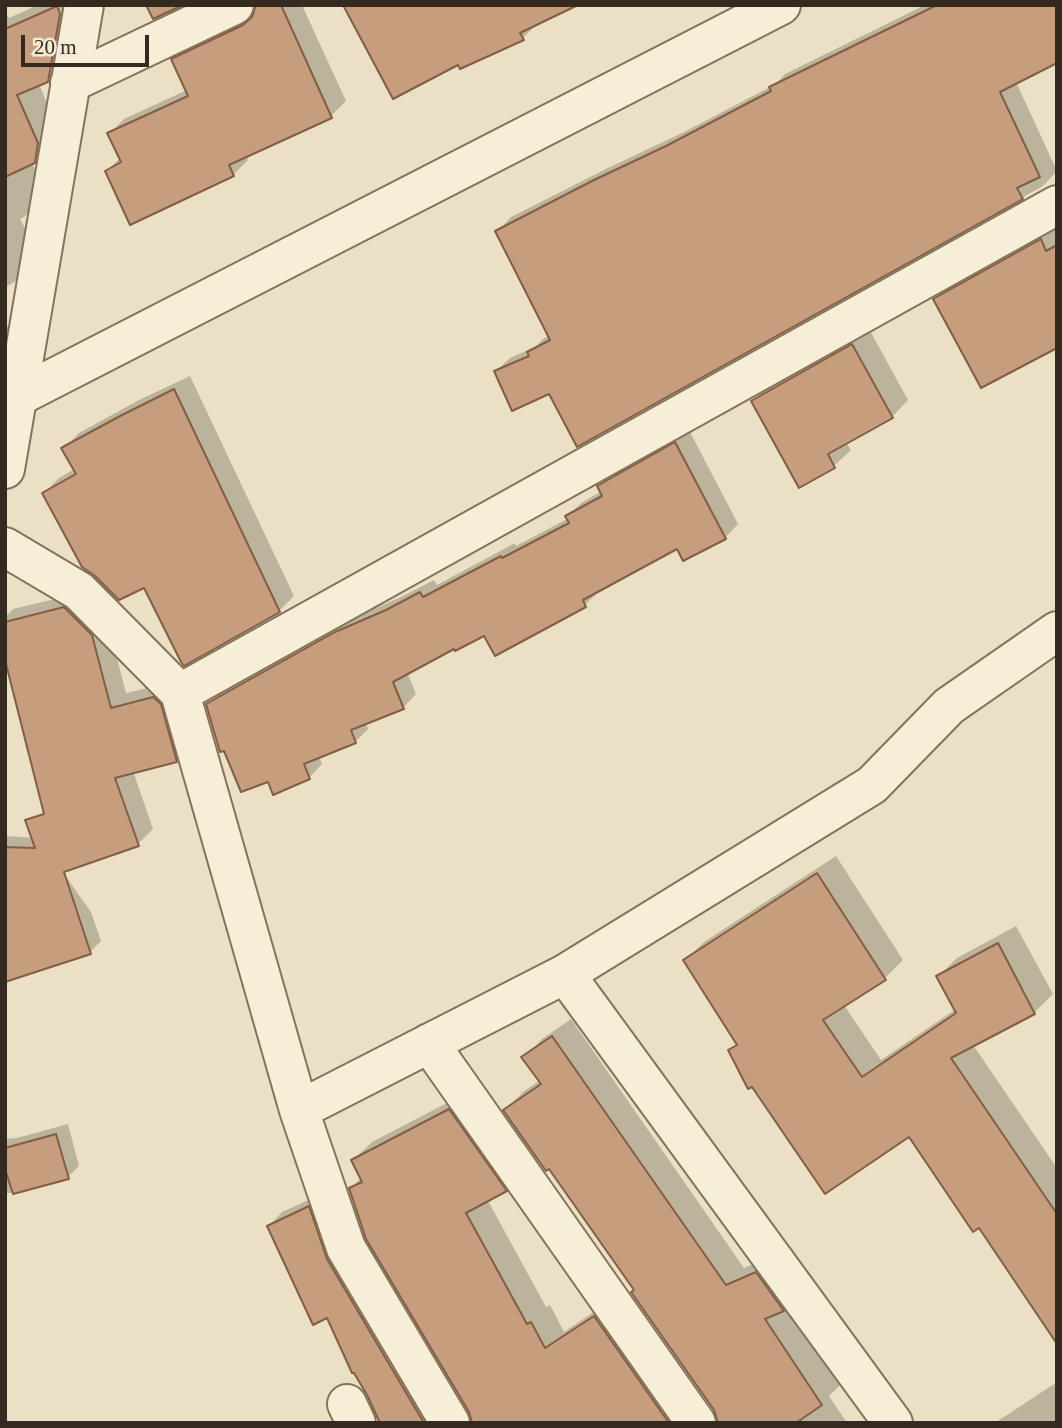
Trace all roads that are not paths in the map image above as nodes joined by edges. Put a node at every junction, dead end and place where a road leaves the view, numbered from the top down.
1 (84, 5) edge
2 (234, 5) edge
3 (781, 5) edge
4 (70, 83) junction
5 (1057, 205) edge
6 (19, 396) junction
7 (5, 469) edge
8 (5, 547) edge
9 (1057, 631) edge
10 (180, 693) junction
11 (565, 974) junction
12 (429, 1043) junction
13 (299, 1110) junction
14 (450, 1423) edge
15 (696, 1423) edge
16 (893, 1423) edge

1 - 4 street
2 - 4 street
3 - 6 street
4 - 6 street
5 - 10 street
6 - 7 street
8 - 10 street
9 - 11 street
10 - 13 street
11 - 12 street
11 - 16 street
12 - 13 street
12 - 15 street
13 - 14 street

